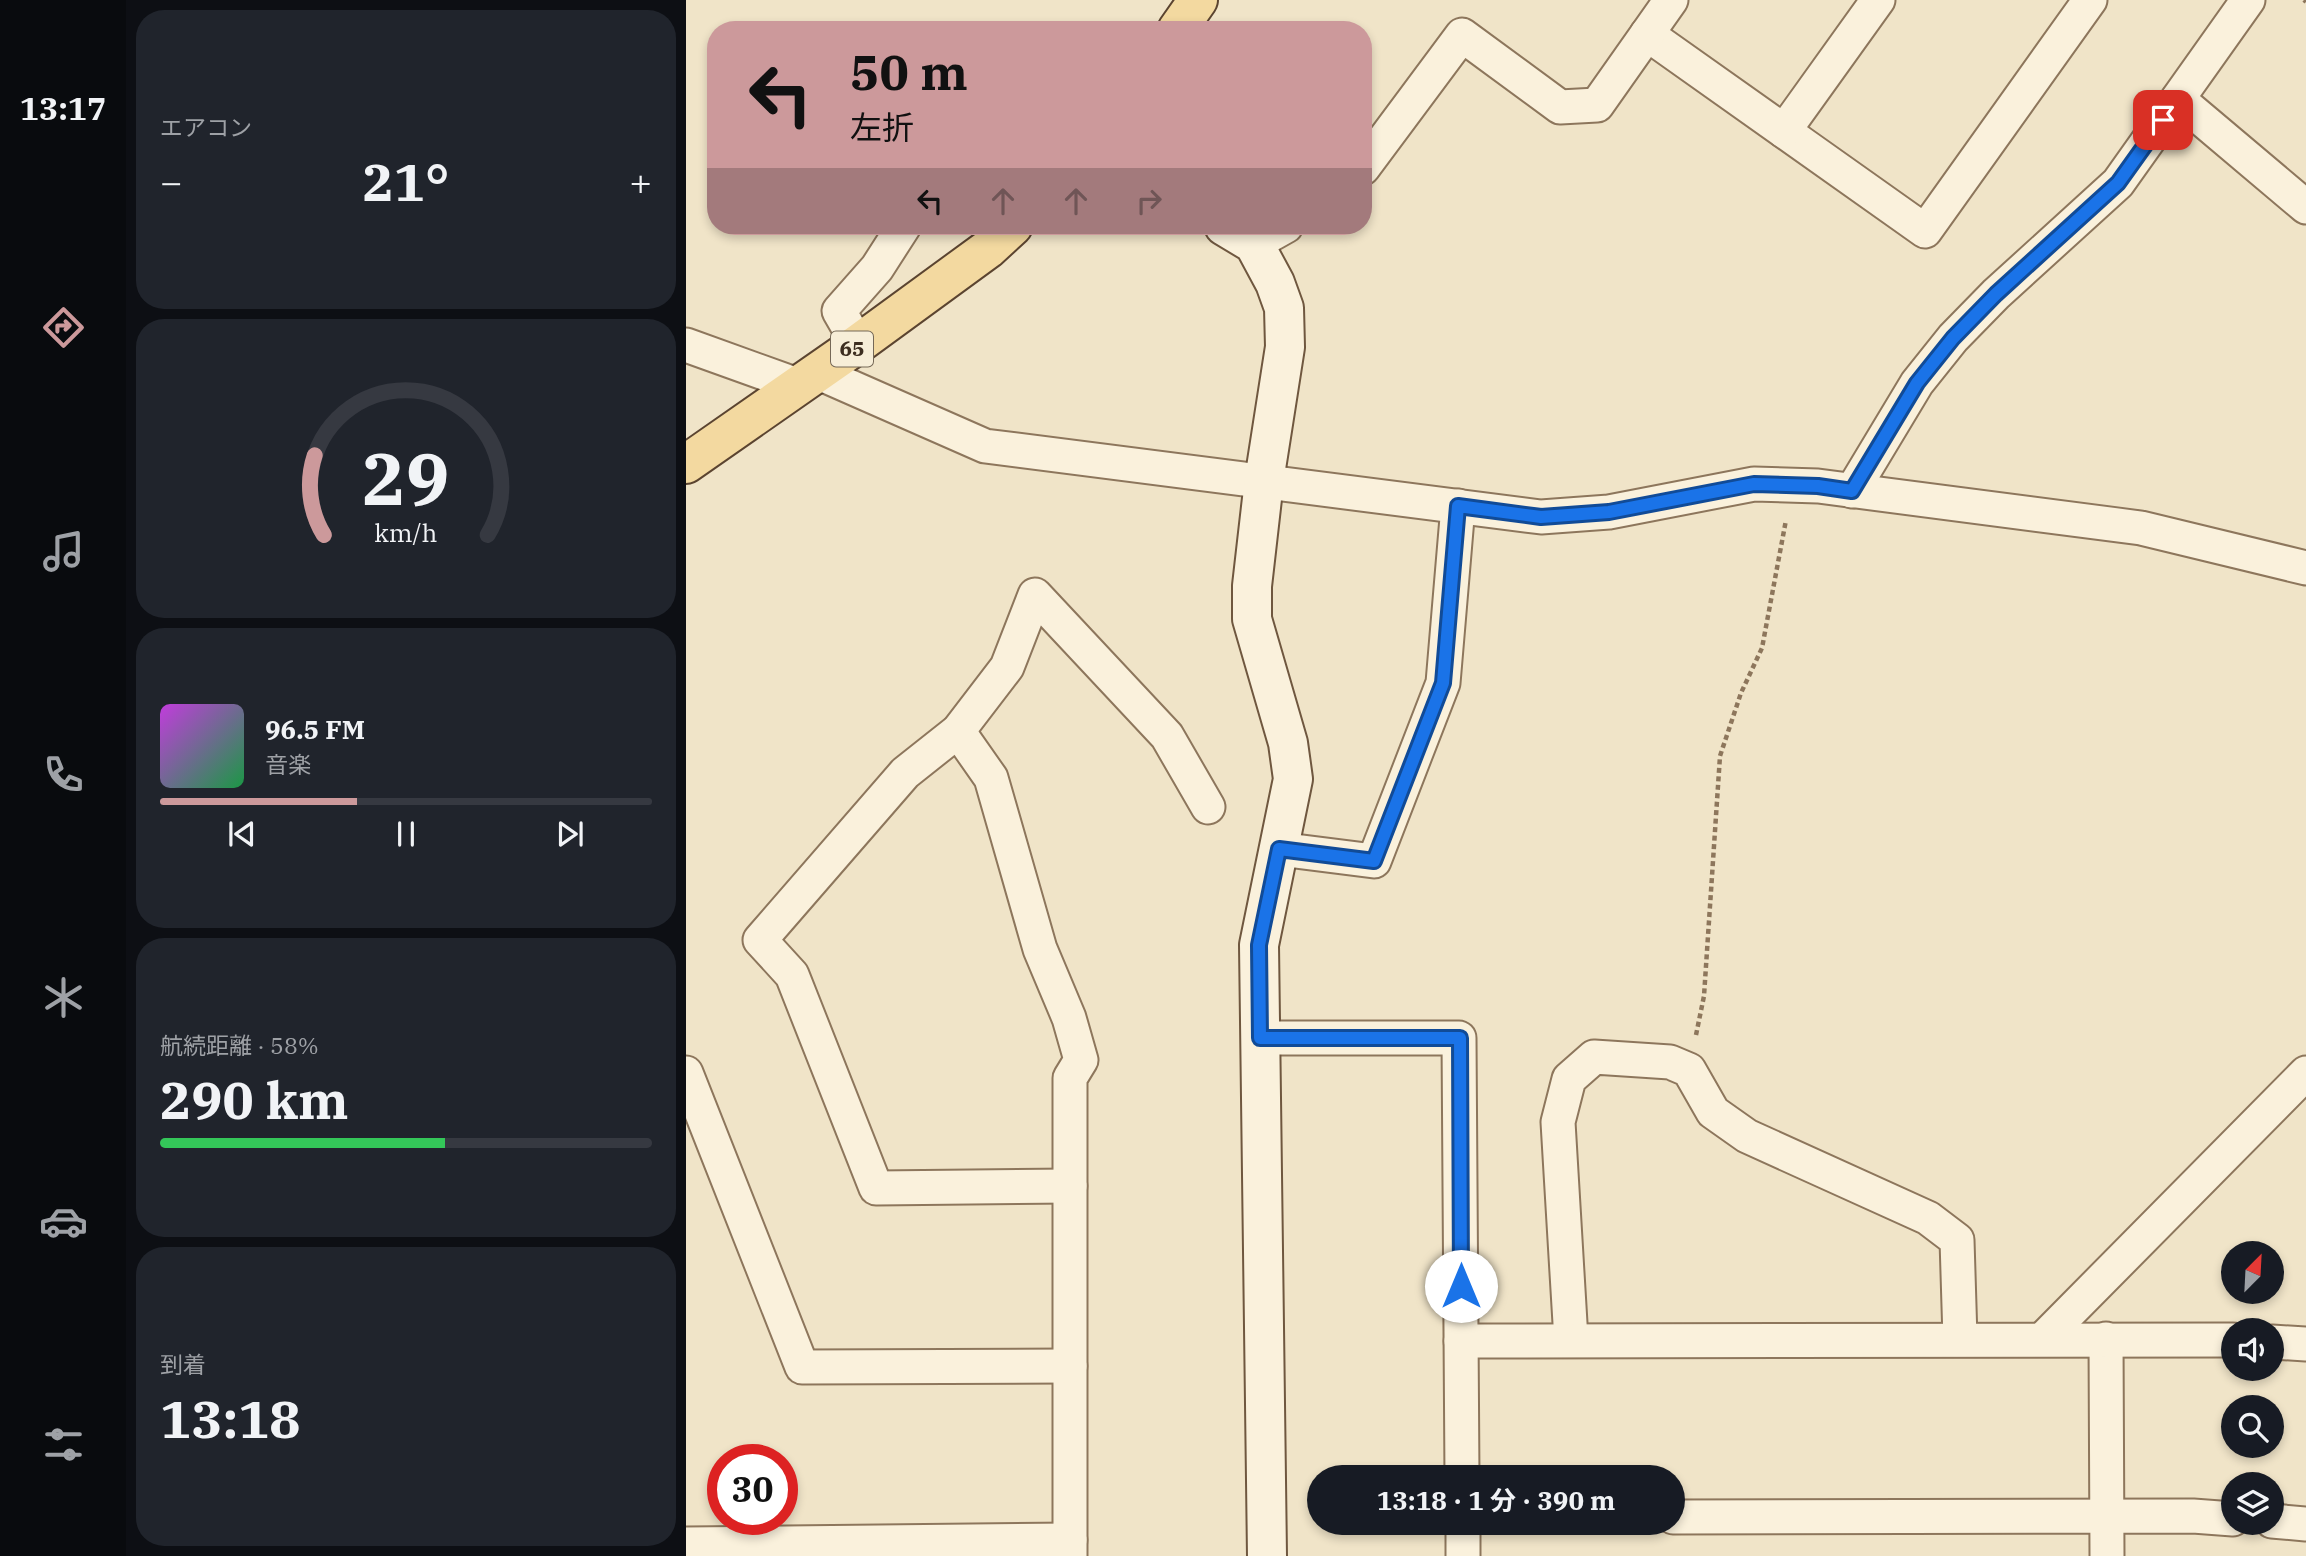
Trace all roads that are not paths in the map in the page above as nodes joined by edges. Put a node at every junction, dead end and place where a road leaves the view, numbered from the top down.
1 (1198, 0) edge
2 (1671, 0) edge
3 (1878, 0) edge
4 (2090, 0) edge
5 (2248, 0) edge
6 (1183, 21) edge
7 (1647, 34) junction
8 (2178, 99) junction
9 (1784, 131) junction
10 (1372, 156) edge
11 (2306, 207) edge
12 (898, 235) edge
13 (1003, 235) edge
14 (1256, 235) edge
15 (858, 344) junction
16 (686, 345) edge
17 (809, 379) junction
18 (686, 464) edge
19 (1264, 481) junction
20 (1852, 491) junction
21 (1458, 506) junction
22 (2306, 568) edge
23 (958, 732) junction
24 (1208, 807) dead end
25 (1279, 849) junction
26 (1260, 1038) junction
27 (686, 1073) edge
28 (2306, 1073) edge
29 (1070, 1186) junction
30 (1960, 1339) junction
31 (2043, 1339) junction
32 (2106, 1339) junction
33 (1571, 1340) junction
34 (2221, 1340) edge
35 (1461, 1341) junction
36 (2284, 1343) edge
37 (2306, 1344) edge
38 (1070, 1366) junction
39 (1462, 1465) edge
40 (2106, 1516) junction
41 (1685, 1517) edge
42 (2221, 1518) edge
43 (2284, 1522) edge
44 (2306, 1524) edge
45 (1463, 1535) edge
46 (686, 1544) edge
47 (1070, 1548) edge
48 (1266, 1556) edge
49 (1463, 1556) edge
50 (2107, 1556) edge

1 - 6 main road
2 - 7 street
3 - 9 street
4 - 9 street
5 - 8 street
7 - 9 street
7 - 10 street
8 - 11 street
8 - 20 street
12 - 15 street
13 - 15 main road, 65
14 - 19 street
15 - 17 main road, 65
16 - 17 street
17 - 18 main road, 65
17 - 19 street
19 - 21 street
19 - 25 street
20 - 21 street
20 - 22 street
21 - 25 street
23 - 24 street
23 - 29 street
23 - 29 street
25 - 26 street
26 - 35 street
26 - 48 street
27 - 38 street
28 - 31 street
29 - 38 street
30 - 31 street
30 - 33 street
30 - 33 street
31 - 32 street
32 - 34 street
32 - 40 street
33 - 35 street
35 - 39 street
36 - 37 street
38 - 47 street
40 - 41 street
40 - 42 street
40 - 50 street
43 - 44 street
45 - 49 street
46 - 47 street

